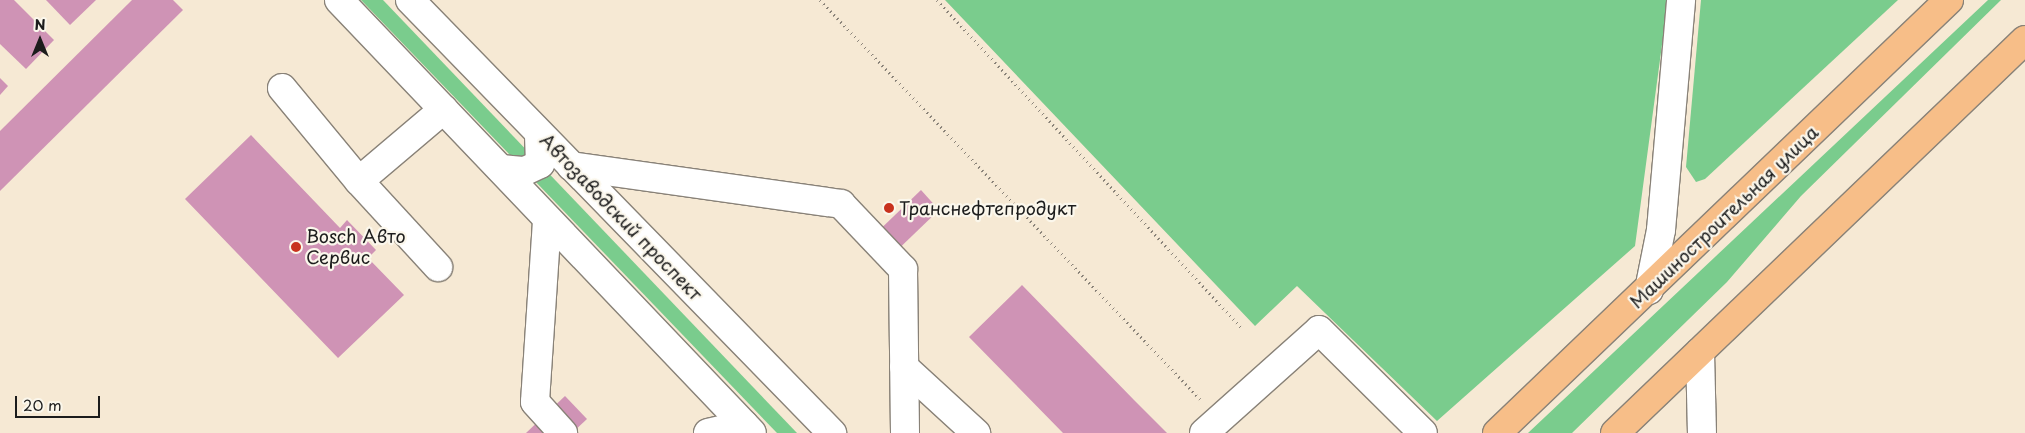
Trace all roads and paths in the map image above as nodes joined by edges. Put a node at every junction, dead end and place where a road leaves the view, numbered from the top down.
1 (339, 0) edge
2 (410, 0) edge
3 (820, 0) edge
4 (937, 0) edge
5 (1681, 0) edge
6 (1949, 0) edge
7 (2025, 40) edge
8 (282, 88) dead end
9 (444, 109) junction
10 (539, 134) junction
11 (571, 166) junction
12 (501, 169) junction
13 (359, 181) junction
14 (547, 221) junction
15 (438, 267) dead end
16 (1649, 290) junction
17 (1243, 329) dead end
18 (1700, 352) junction
19 (904, 367) junction
20 (1212, 426) edge
21 (748, 429) edge
22 (563, 433) edge
23 (708, 433) edge
24 (832, 433) edge
25 (905, 433) edge
26 (976, 433) edge
27 (1423, 433) edge
28 (1496, 433) edge
29 (1615, 433) edge
30 (1702, 433) edge

1 - 9 street
2 - 10 street, Автозаводский проспект
3 - 20 path
4 - 17 path
5 - 16 street
6 - 16 main road, Машиностроительная улица
7 - 18 main road
8 - 13 street
9 - 12 street
9 - 13 street
10 - 11 street, Автозаводский проспект
10 - 12 street
11 - 19 street
11 - 24 street, Автозаводский проспект
12 - 14 street
13 - 15 street
14 - 21 street
14 - 22 street
16 - 28 main road, Машиностроительная улица
18 - 29 main road
18 - 30 street
19 - 25 street
19 - 26 street
20 - 27 street
21 - 23 street

